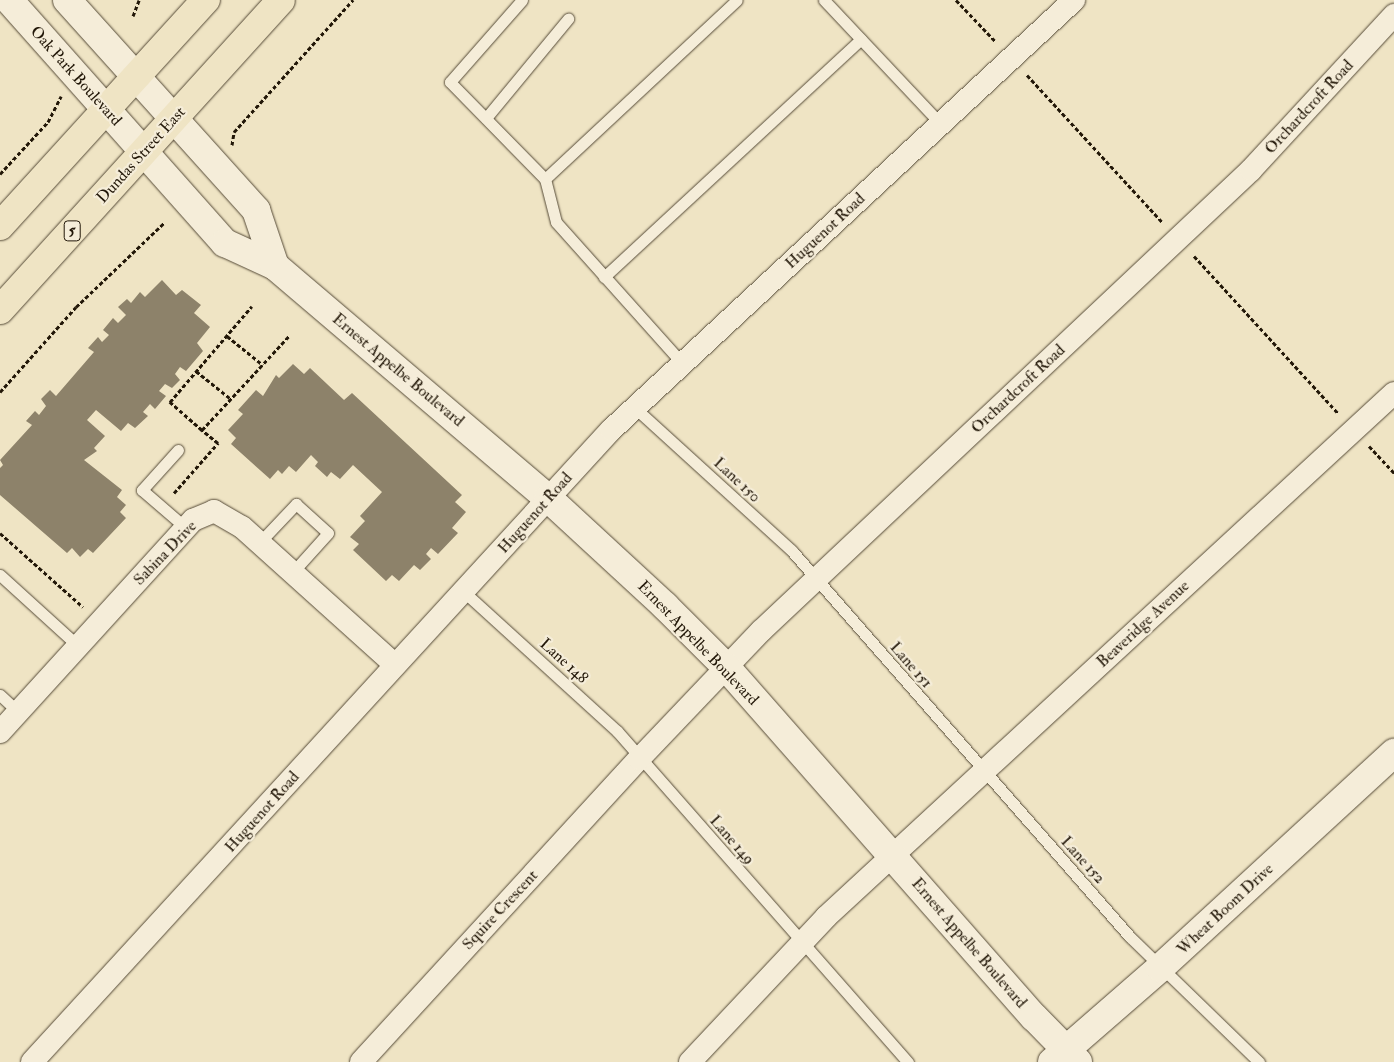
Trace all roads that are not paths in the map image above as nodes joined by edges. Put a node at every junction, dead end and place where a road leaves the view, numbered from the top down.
1 (9, 0) edge
2 (67, 0) edge
3 (206, 0) edge
4 (281, 0) edge
5 (522, 0) edge
6 (737, 0) edge
7 (824, 0) edge
8 (1074, 0) edge
9 (1394, 15) edge
10 (568, 19) dead end
11 (861, 39) junction
12 (136, 77) junction
13 (106, 110) junction
14 (486, 118) junction
15 (174, 119) junction
16 (941, 124) junction
17 (143, 151) junction
18 (545, 179) junction
19 (0, 226) edge
20 (275, 266) junction
21 (604, 277) junction
22 (0, 310) edge
23 (682, 363) junction
24 (1394, 393) edge
25 (635, 408) junction
26 (178, 450) dead end
27 (548, 498) junction
28 (186, 528) junction
29 (259, 543) junction
30 (292, 573) junction
31 (0, 575) edge
32 (814, 579) junction
33 (463, 591) junction
34 (78, 646) junction
35 (395, 666) junction
36 (726, 667) junction
37 (0, 695) edge
38 (18, 712) junction
39 (0, 732) edge
40 (1394, 753) edge
41 (639, 759) junction
42 (983, 772) junction
43 (892, 856) junction
44 (801, 943) junction
45 (1160, 968) junction
46 (1066, 1058) edge
47 (32, 1062) edge
48 (361, 1062) edge
49 (690, 1062) edge
50 (908, 1062) edge
51 (1259, 1062) edge

1 - 13 street, Oak Park Boulevard
2 - 12 street
3 - 12 main road
4 - 15 main road, Dundas Street East / 5
5 - 14 lane
6 - 18 lane
7 - 11 lane
8 - 16 street, Huguenot Road
9 - 32 street, Orchardcroft Road
10 - 14 lane
11 - 16 lane
11 - 21 lane
12 - 13 main road
12 - 15 street
13 - 17 street, Oak Park Boulevard
13 - 19 main road
14 - 18 lane
15 - 17 main road, Dundas Street East / 5
15 - 20 street
16 - 23 street, Huguenot Road
17 - 20 street, Ernest Appelbe Boulevard
17 - 22 main road, Dundas Street East / 5
18 - 21 lane
20 - 27 street, Ernest Appelbe Boulevard
21 - 23 lane
23 - 25 street, Huguenot Road
24 - 42 street, Beaveridge Avenue
25 - 27 street, Huguenot Road
25 - 32 lane, Lane 150
26 - 28 lane
27 - 33 street, Huguenot Road
27 - 36 street, Ernest Appelbe Boulevard
28 - 29 street, Sabina Drive
28 - 34 street, Sabina Drive
29 - 30 street, Sabina Drive
29 - 30 lane
30 - 35 street, Sabina Drive
31 - 34 lane
32 - 36 street, Orchardcroft Road
32 - 42 lane, Lane 151
33 - 35 street, Huguenot Road
33 - 41 lane, Lane 148
34 - 38 street, Sabina Drive
35 - 47 street, Huguenot Road
36 - 41 street, Orchardcroft Road
36 - 43 street, Ernest Appelbe Boulevard
37 - 38 lane
38 - 39 street, Sabina Drive
40 - 45 street, Wheat Boom Drive
41 - 44 lane, Lane 149
41 - 48 street, Squire Crescent
42 - 43 street, Beaveridge Avenue
42 - 45 lane, Lane 152
43 - 44 street
43 - 46 street, Ernest Appelbe Boulevard
44 - 49 street
44 - 50 lane, Lane 149
45 - 46 street, Wheat Boom Drive
45 - 51 lane, Lane 152

